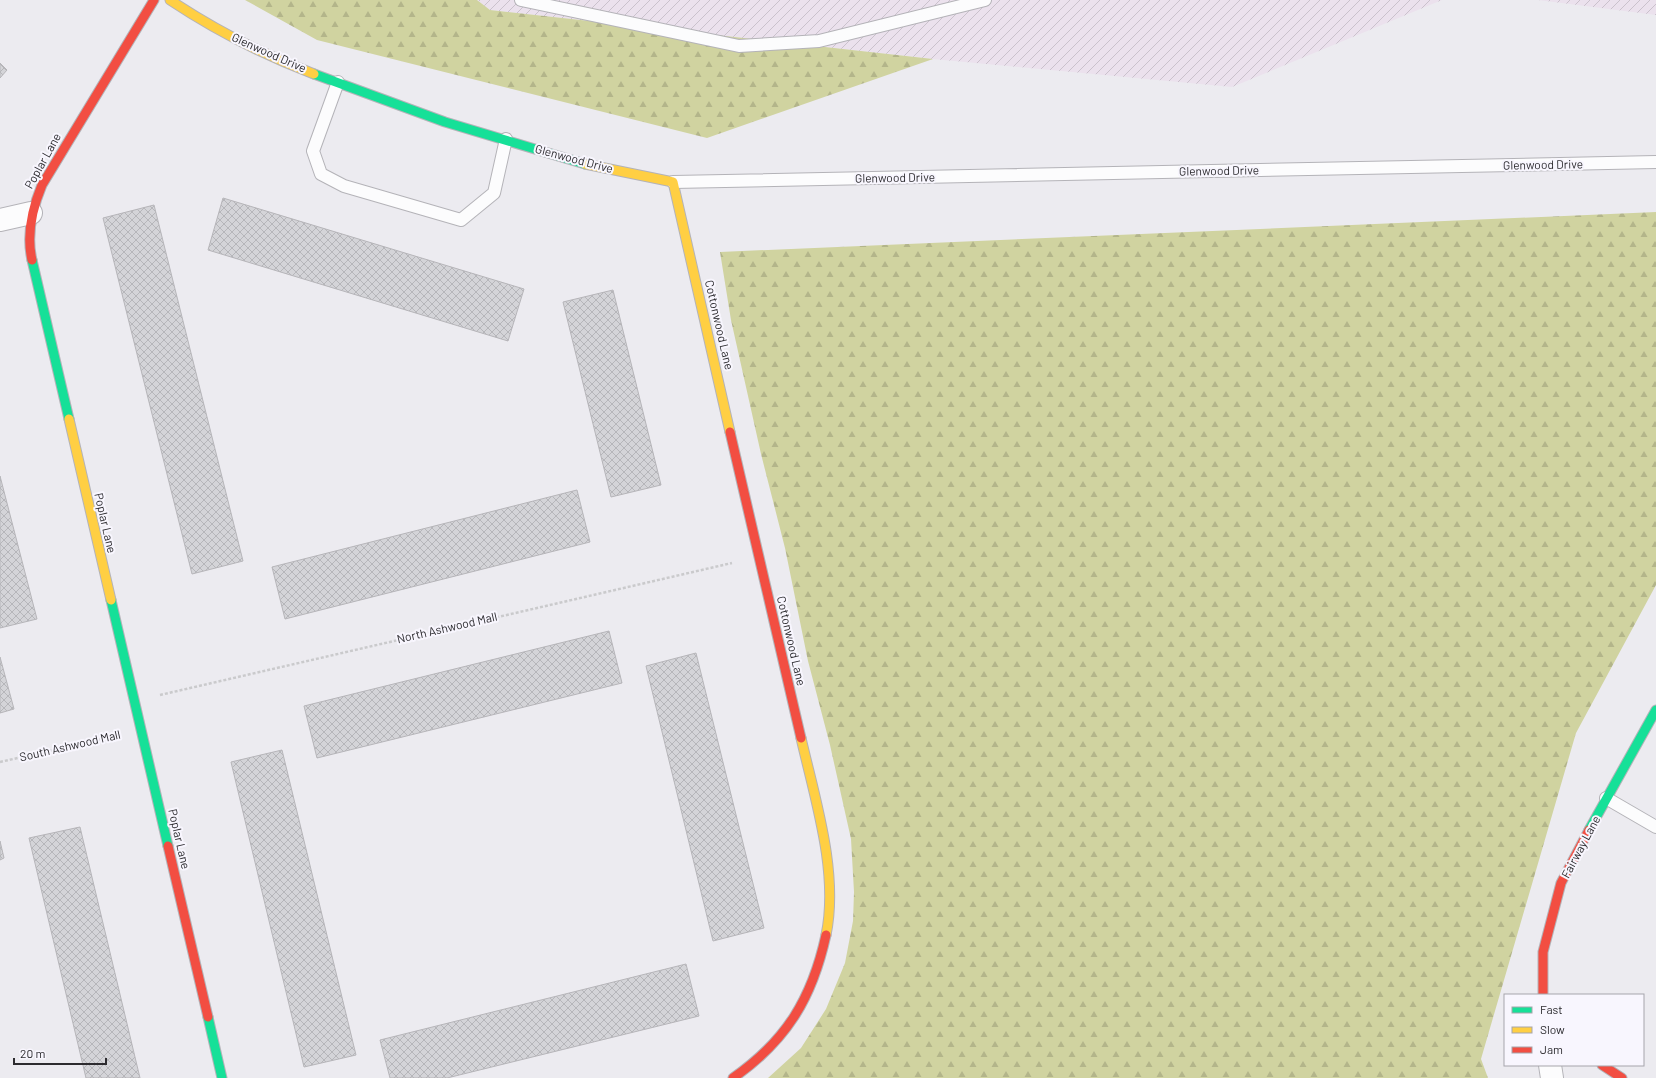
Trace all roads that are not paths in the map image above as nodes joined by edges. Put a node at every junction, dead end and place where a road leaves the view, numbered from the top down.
1 (154, 0) edge
2 (170, 0) edge
3 (521, 0) edge
4 (985, 0) edge
5 (338, 82) junction
6 (506, 140) junction
7 (1656, 162) edge
8 (674, 182) junction
9 (31, 213) junction
10 (0, 220) edge
11 (1656, 710) edge
12 (1606, 798) junction
13 (1656, 827) edge
14 (1543, 994) edge
15 (1550, 1066) edge
16 (1604, 1066) edge
17 (222, 1078) edge
18 (733, 1078) edge
19 (1552, 1078) edge
20 (1622, 1078) edge

1 - 9 main road, Poplar Lane
2 - 5 main road, Glenwood Drive
3 - 4 lane
5 - 6 main road, Glenwood Drive
5 - 6 lane
6 - 8 main road, Glenwood Drive
7 - 8 lane, Glenwood Drive
8 - 18 main road, Cottonwood Lane
9 - 10 street
9 - 17 main road, Poplar Lane
11 - 12 main road, Fairway Lane
12 - 13 lane
12 - 14 main road, Fairway Lane
15 - 19 street
16 - 20 main road

